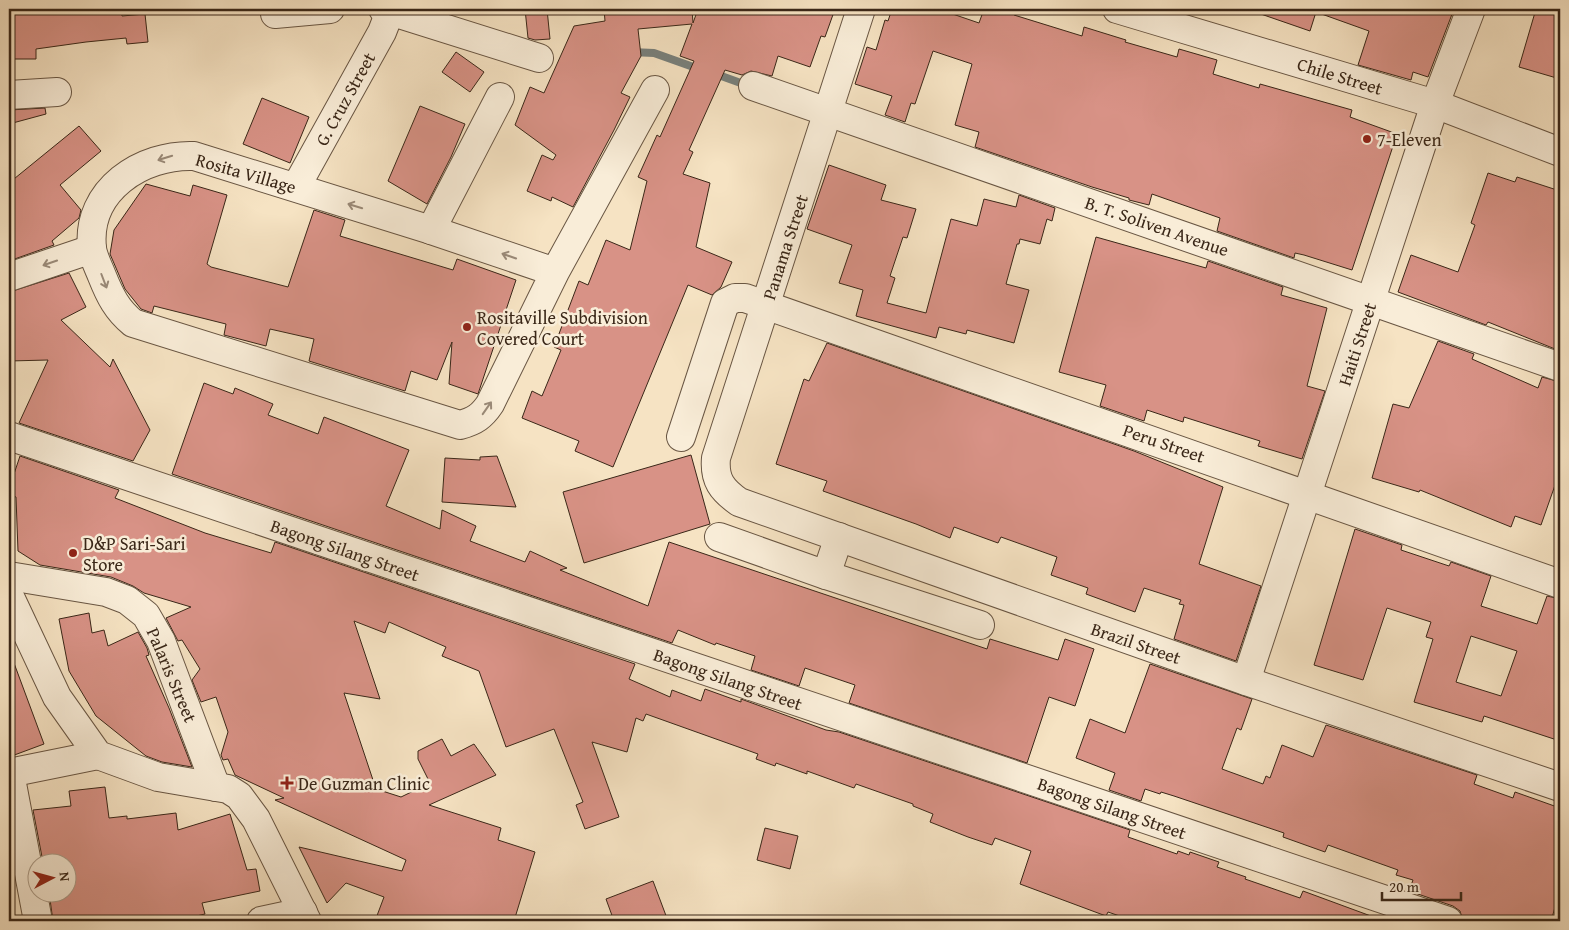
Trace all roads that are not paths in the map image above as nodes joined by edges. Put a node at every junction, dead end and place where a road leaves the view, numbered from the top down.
1 (330, 9) edge
2 (862, 9) edge
3 (1117, 9) edge
4 (1472, 9) edge
5 (388, 10) edge
6 (275, 14) dead end
7 (539, 58) dead end
8 (753, 86) dead end
9 (654, 90) dead end
10 (57, 92) dead end
11 (9, 95) edge
12 (500, 97) dead end
13 (1435, 104) junction
14 (829, 112) junction
15 (1560, 152) edge
16 (296, 188) junction
17 (431, 230) junction
18 (92, 249) junction
19 (555, 272) junction
20 (9, 277) edge
21 (1371, 301) junction
22 (766, 304) junction
23 (1560, 367) edge
24 (9, 436) edge
25 (681, 437) dead end
26 (719, 485) joint
27 (1307, 494) junction
28 (718, 537) dead end
29 (839, 538) junction
30 (826, 575) junction
31 (9, 576) edge
32 (1560, 584) edge
33 (9, 595) edge
34 (980, 625) dead end
35 (1246, 682) junction
36 (98, 755) junction
37 (9, 773) edge
38 (216, 787) junction
39 (1560, 787) edge
40 (305, 917) edge
41 (38, 921) edge
42 (261, 921) edge
43 (1448, 921) edge

1 - 6 street
2 - 14 street, Panama Street
3 - 13 street, Chile Street
4 - 13 street, Haiti Street
5 - 7 street
5 - 16 street, G. Cruz Street
8 - 14 street, B. T. Soliven Avenue
9 - 19 street, Rosita Village
10 - 11 street
12 - 17 street
13 - 15 street, Chile Street
13 - 21 street, Haiti Street
14 - 21 street, B. T. Soliven Avenue
14 - 22 street, Panama Street
17 -> 16 street, Rosita Village
16 -> 18 street, Rosita Village
19 -> 17 street, Rosita Village
18 -> 19 street, Rosita Village
18 -> 20 street
21 - 23 street, B. T. Soliven Avenue
21 - 27 street, Haiti Street
22 - 25 street, Peru Street
22 - 26 street, Panama Street
22 - 27 street, Peru Street
24 - 43 street, Bagong Silang Street
26 - 29 street, Brazil Street
27 - 32 street, Peru Street
27 - 35 street, Haiti Street
28 - 30 street
29 - 30 street
29 - 35 street, Brazil Street
30 - 34 street
31 - 38 street, Palaris Street
33 - 36 street
35 - 39 street, Brazil Street
36 - 37 street
36 - 38 street
37 - 41 street
38 - 40 street
40 - 42 street

